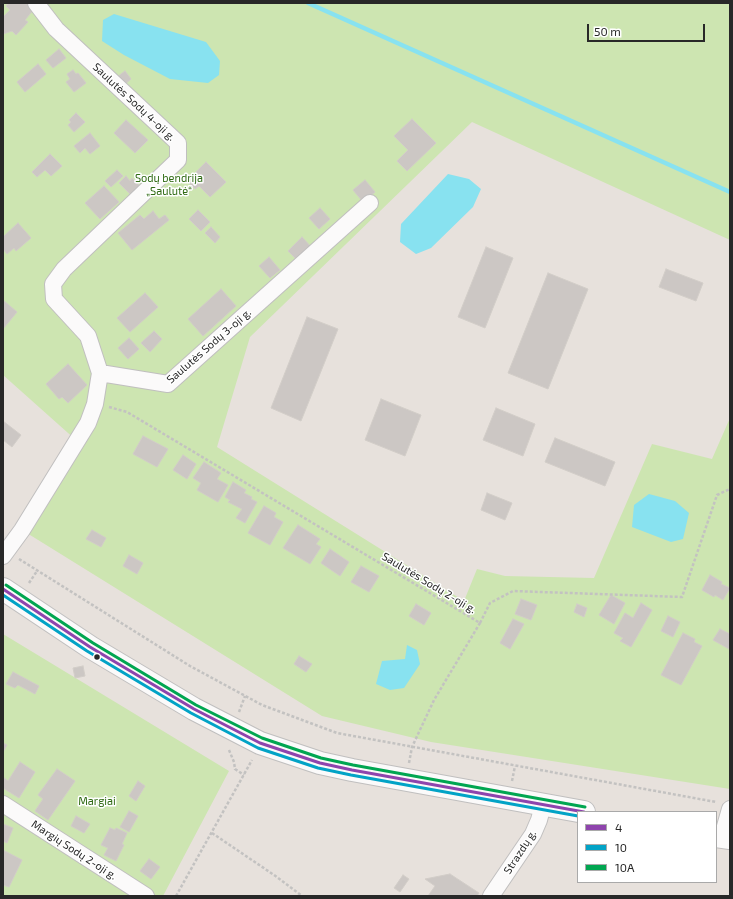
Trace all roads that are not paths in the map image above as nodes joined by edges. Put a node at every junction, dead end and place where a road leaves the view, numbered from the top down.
1 (36, 3) edge
2 (370, 203) dead end
3 (100, 373) junction
4 (5, 554) edge
5 (3, 589) edge
6 (3, 804) edge
7 (543, 805) junction
8 (726, 806) edge
9 (578, 811) edge
10 (723, 837) edge
11 (146, 896) edge
12 (491, 896) edge

1 - 3 street, Saulutės Sodų 4-oji g.
2 - 3 street, Saulutės Sodų 3-oji g.
3 - 4 street
5 - 7 main road
6 - 11 street, Margių Sodų 2-oji g.
7 - 9 main road
7 - 12 street, Strazdų g.
8 - 10 street

